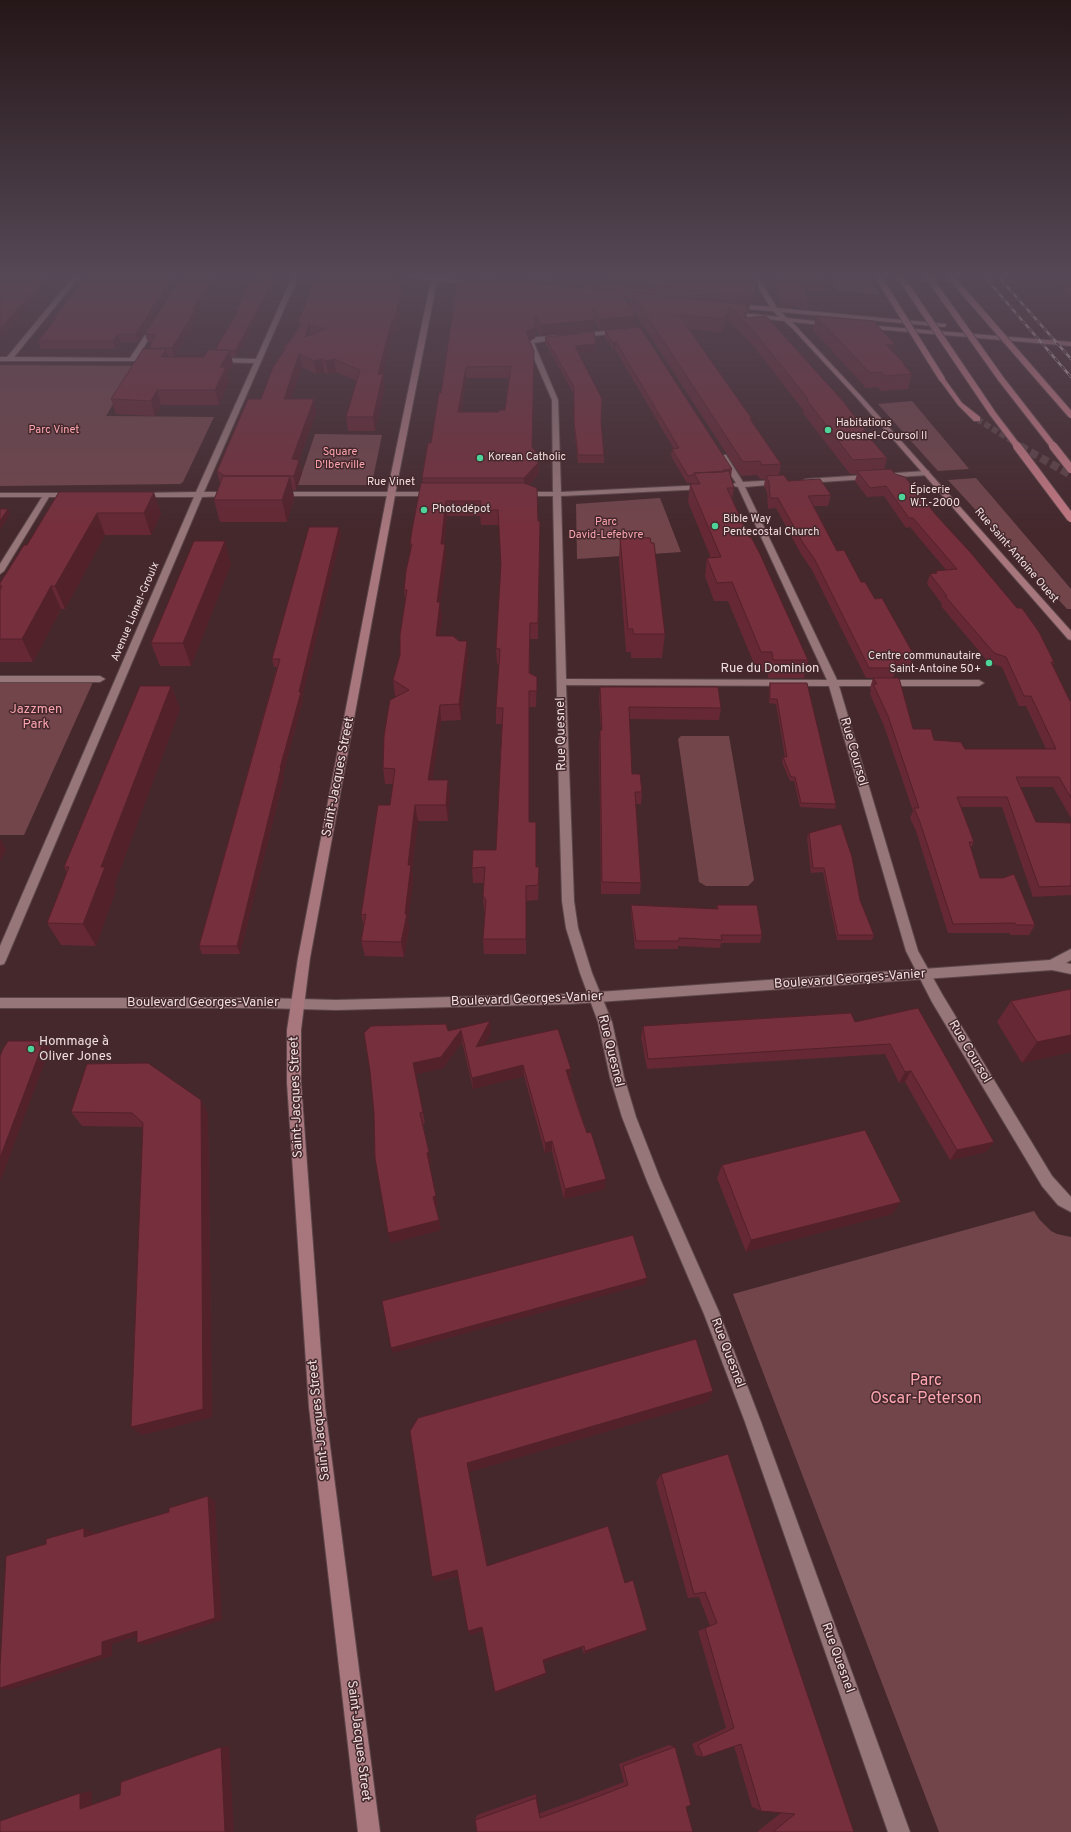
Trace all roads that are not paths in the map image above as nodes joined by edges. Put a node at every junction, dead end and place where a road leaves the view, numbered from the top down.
1 (233, 360) edge
2 (418, 360) edge
3 (538, 360) edge
4 (824, 360) edge
5 (930, 360) edge
6 (957, 360) edge
7 (988, 360) edge
8 (1024, 360) edge
9 (258, 361) joint
10 (1071, 415) edge
11 (977, 419) tunnel mouth
12 (717, 447) edge
13 (1071, 469) edge
14 (926, 473) junction
15 (740, 485) junction
16 (715, 486) edge
17 (727, 486) edge
18 (239, 494) edge
19 (270, 494) edge
20 (392, 494) junction
21 (444, 494) edge
22 (513, 494) edge
23 (557, 494) junction
24 (0, 495) edge
25 (47, 495) junction
26 (81, 495) edge
27 (133, 495) edge
28 (199, 495) junction
29 (1071, 518) edge
30 (0, 571) edge
31 (1071, 637) edge
32 (0, 679) edge
33 (100, 679) dead end
34 (561, 682) junction
35 (833, 682) junction
36 (979, 683) dead end
37 (1071, 954) edge
38 (0, 960) edge
39 (1052, 964) junction
40 (1071, 969) edge
41 (924, 974) junction
42 (595, 998) junction
43 (0, 1003) edge
44 (297, 1004) junction
45 (1071, 1205) edge
46 (369, 1832) edge
47 (899, 1832) edge

1 - 9 street
2 - 20 main road, Saint-Jacques Street
3 - 23 street, Rue Quesnel
4 - 14 main road, Rue Saint-Antoine Ouest
5 - 11 highway, bridge
6 - 29 highway, bridge
7 - 13 highway, bridge
8 - 10 highway, bridge
9 - 28 street, Avenue Lionel-Groulx
12 - 15 street, Rue Coursol
14 - 15 street
14 - 31 main road, Rue Saint-Antoine Ouest
15 - 17 street
15 - 35 street, Rue Coursol
16 - 23 street
18 - 28 street
19 - 20 street, Rue Vinet
20 - 21 street, Rue Vinet
20 - 44 main road, Saint-Jacques Street
22 - 23 street
23 - 34 street, Rue Quesnel
24 - 25 street
25 - 26 street
25 - 30 street
27 - 28 street
28 - 38 street, Avenue Lionel-Groulx
32 - 33 street
34 - 35 street, Rue du Dominion
34 - 42 street, Rue Quesnel
35 - 36 street, Rue du Dominion
35 - 41 street, Rue Coursol
37 - 39 street, Boulevard Georges-Vanier
39 - 40 street, Boulevard Georges-Vanier
39 - 41 street, Boulevard Georges-Vanier
41 - 42 street, Boulevard Georges-Vanier
41 - 45 street, Rue Coursol
42 - 44 street, Boulevard Georges-Vanier
42 - 47 street, Rue Quesnel
43 - 44 street, Boulevard Georges-Vanier
44 - 46 main road, Saint-Jacques Street

